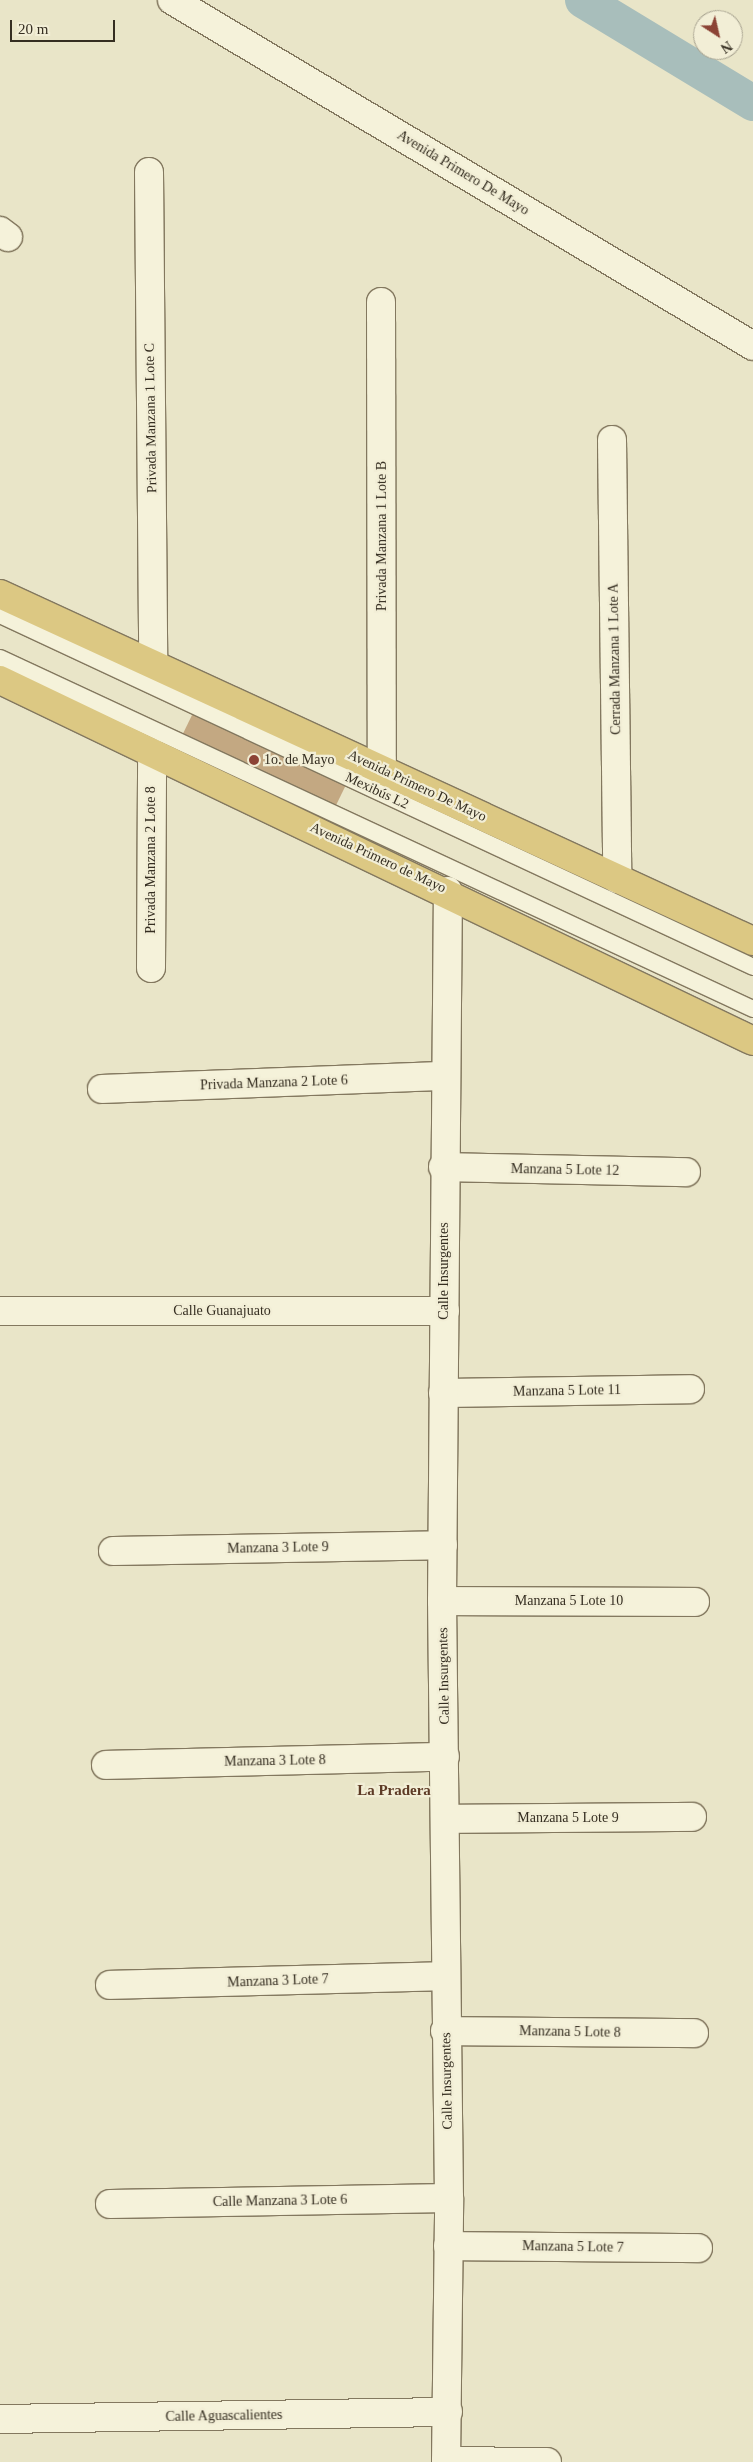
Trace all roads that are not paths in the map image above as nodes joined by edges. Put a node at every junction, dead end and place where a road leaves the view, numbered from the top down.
1 (172, 0) edge
2 (149, 172) dead end
3 (381, 302) dead end
4 (753, 346) edge
5 (612, 440) dead end
6 (0, 594) edge
7 (0, 615) edge
8 (0, 658) edge
9 (153, 664) junction
10 (0, 680) edge
11 (152, 753) junction
12 (382, 770) junction
13 (617, 879) junction
14 (448, 891) junction
15 (753, 941) edge
16 (753, 966) edge
17 (151, 968) dead end
18 (753, 1009) edge
19 (753, 1040) edge
20 (446, 1076) junction
21 (102, 1089) dead end
22 (443, 1168) junction
23 (686, 1172) dead end
24 (0, 1311) edge
25 (445, 1312) junction
26 (690, 1389) dead end
27 (444, 1392) junction
28 (443, 1545) junction
29 (113, 1550) dead end
30 (442, 1601) junction
31 (696, 1602) dead end
32 (445, 1757) junction
33 (106, 1765) dead end
34 (692, 1817) dead end
35 (445, 1819) junction
36 (446, 1976) junction
37 (110, 1985) dead end
38 (445, 2031) junction
39 (694, 2033) dead end
40 (450, 2198) junction
41 (110, 2204) dead end
42 (448, 2246) junction
43 (698, 2248) dead end
44 (448, 2412) junction
45 (0, 2419) edge
46 (446, 2462) edge
47 (547, 2462) edge

1 - 4 street, Avenida Primero De Mayo
2 - 9 street, Privada Manzana 1 Lote C
3 - 12 street, Privada Manzana 1 Lote B
5 - 13 street, Cerrada Manzana 1 Lote A
6 - 9 highway, Avenida Primero De Mayo
7 - 16 lane, Mexibús L2
8 - 18 lane
9 - 12 highway, Avenida Primero De Mayo
10 - 11 highway, Avenida Primero de Mayo
11 - 14 highway, Avenida Primero de Mayo
11 - 17 street, Privada Manzana 2 Lote 8
12 - 13 highway, Avenida Primero De Mayo
13 - 15 highway, Avenida Primero De Mayo
14 - 19 highway, Avenida Primero de Mayo
14 - 20 street, Calle Insurgentes
20 - 21 street, Privada Manzana 2 Lote 6
20 - 22 street, Calle Insurgentes
22 - 23 street, Manzana 5 Lote 12
22 - 25 street, Calle Insurgentes
24 - 25 street, Calle Guanajuato
25 - 27 street, Calle Insurgentes
26 - 27 street, Manzana 5 Lote 11
27 - 28 street, Calle Insurgentes
28 - 29 street, Manzana 3 Lote 9
28 - 30 street, Calle Insurgentes
30 - 31 street, Manzana 5 Lote 10
30 - 32 street, Calle Insurgentes
32 - 33 street, Manzana 3 Lote 8
32 - 35 street, Calle Insurgentes
34 - 35 street, Manzana 5 Lote 9
35 - 36 street, Calle Insurgentes
36 - 37 street, Manzana 3 Lote 7
36 - 38 street, Calle Insurgentes
38 - 39 street, Manzana 5 Lote 8
38 - 40 street, Calle Insurgentes
40 - 41 street, Calle Manzana 3 Lote 6
40 - 42 street, Calle Insurgentes
42 - 43 street, Manzana 5 Lote 7
42 - 44 street, Calle Insurgentes
44 - 45 street, Calle Aguascalientes
44 - 46 street, Calle Insurgentes
46 - 47 street

